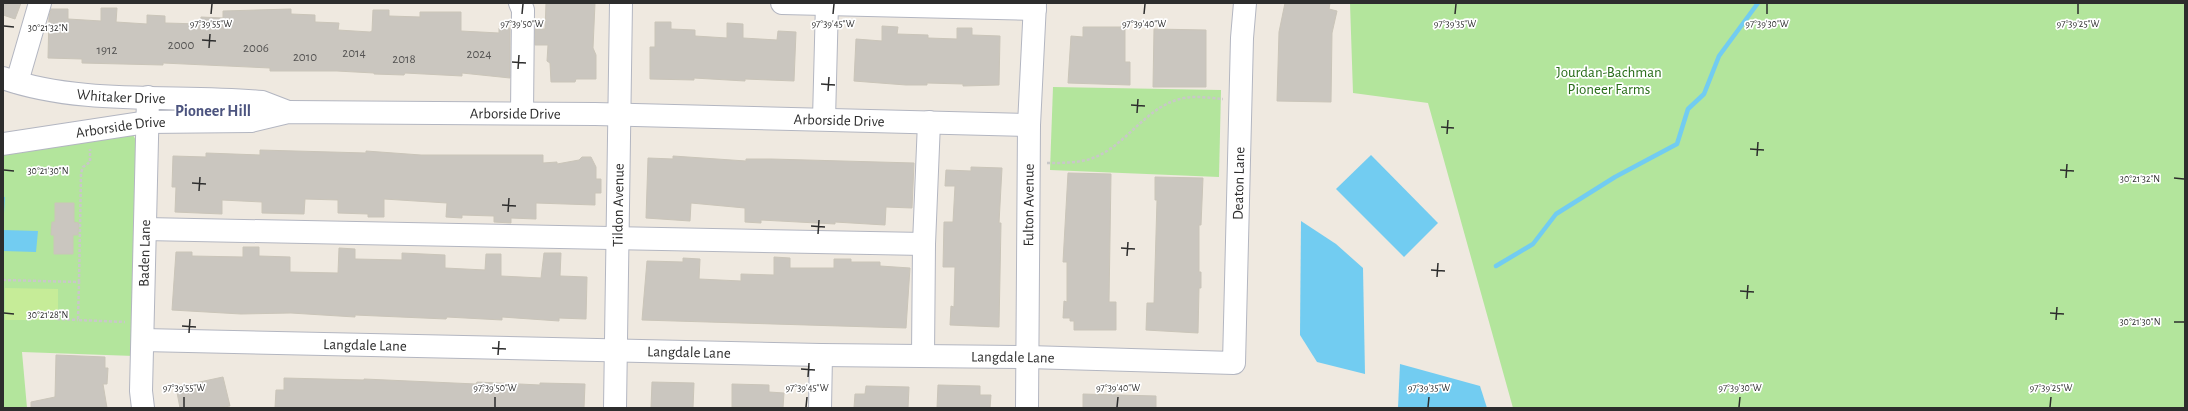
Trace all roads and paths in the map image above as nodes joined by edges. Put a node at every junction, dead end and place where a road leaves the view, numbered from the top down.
1 (40, 3) edge
2 (520, 3) edge
3 (622, 3) edge
4 (782, 3) edge
5 (827, 3) edge
6 (1239, 4) edge
7 (1035, 6) edge
8 (10, 80) edge
9 (148, 97) junction
10 (1224, 99) dead end
11 (288, 112) junction
12 (522, 113) junction
13 (620, 114) junction
14 (824, 119) junction
15 (147, 122) junction
16 (928, 122) junction
17 (1029, 125) junction
18 (3, 144) edge
19 (90, 146) dead end
20 (1047, 163) dead end
21 (145, 229) junction
22 (619, 238) junction
23 (924, 244) junction
24 (3, 280) edge
25 (79, 282) junction
26 (58, 319) dead end
27 (78, 320) junction
28 (129, 322) dead end
29 (143, 340) junction
30 (617, 350) junction
31 (821, 354) junction
32 (923, 356) junction
33 (1028, 357) junction
34 (1234, 363) joint
35 (143, 408) edge
36 (615, 408) edge
37 (820, 408) edge
38 (1027, 408) edge

1 - 8 street
2 - 12 street
3 - 13 street, Tildon Avenue
4 - 5 street
5 - 7 street
5 - 14 street
6 - 34 street, Deaton Lane
7 - 17 street, Fulton Avenue
8 - 9 street, Whitaker Drive
9 - 11 street, Whitaker Drive
9 - 15 street, Baden Lane
10 - 20 path
11 - 12 street, Arborside Drive
11 - 15 street, Arborside Drive
12 - 13 street, Arborside Drive
13 - 14 street, Arborside Drive
13 - 22 street, Tildon Avenue
14 - 16 street, Arborside Drive
15 - 18 street, Arborside Drive
15 - 21 street, Baden Lane
16 - 17 street, Arborside Drive
16 - 23 street
17 - 33 street, Fulton Avenue
19 - 25 path
21 - 22 street
21 - 29 street, Baden Lane
22 - 23 street
22 - 30 street, Tildon Avenue
23 - 32 street
24 - 25 path
25 - 27 path
26 - 27 path
27 - 28 path
29 - 30 street, Langdale Lane
29 - 35 street, Baden Lane
30 - 31 street, Langdale Lane
30 - 36 street, Tildon Avenue
31 - 32 street, Langdale Lane
31 - 37 street
32 - 33 street, Langdale Lane
33 - 34 street, Langdale Lane
33 - 38 street, Fulton Avenue

